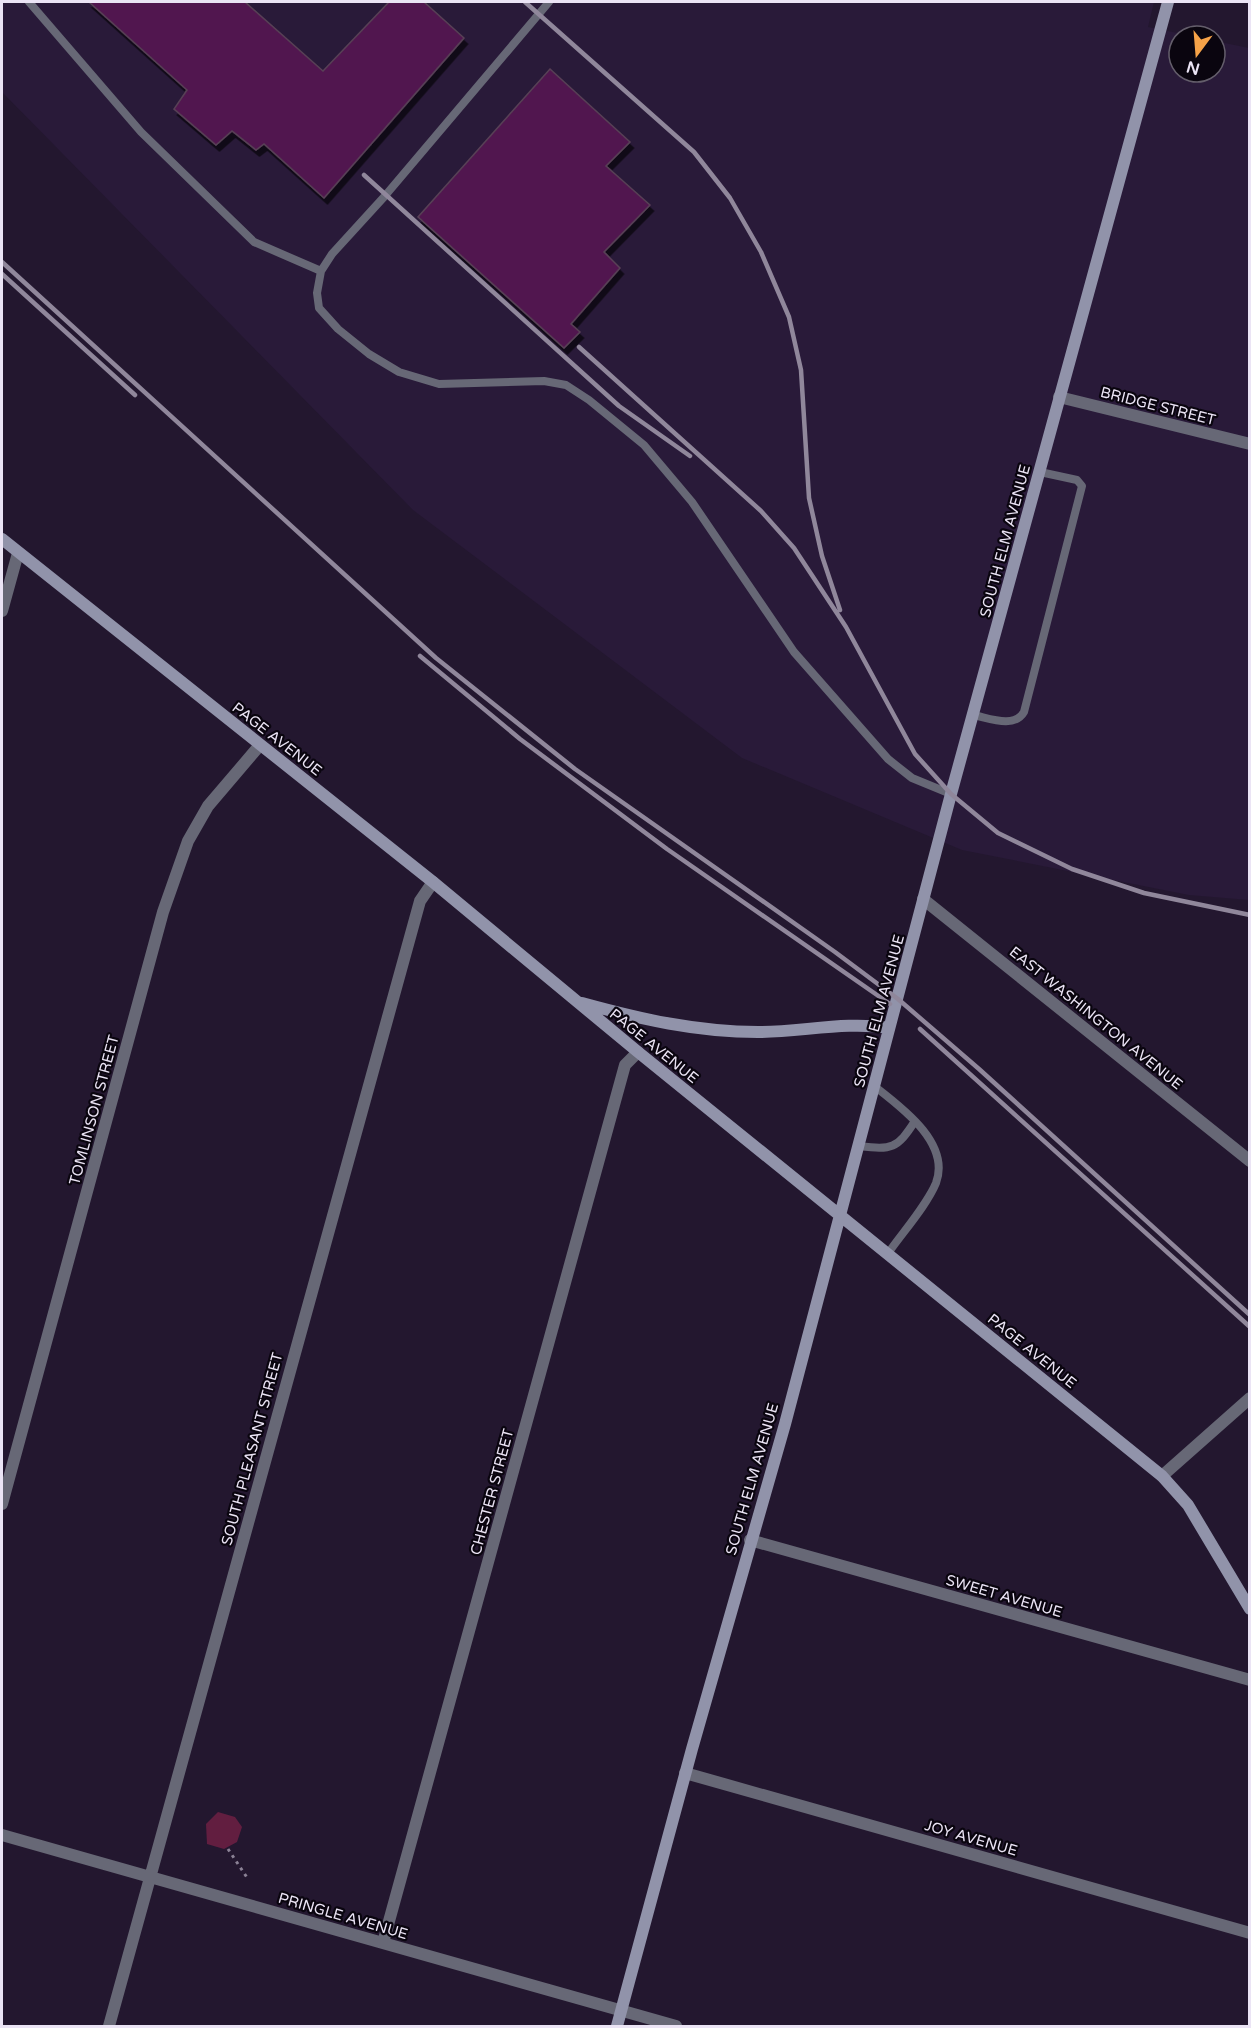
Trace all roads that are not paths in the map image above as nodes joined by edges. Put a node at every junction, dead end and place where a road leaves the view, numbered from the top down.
1 (29, 2) edge
2 (549, 2) edge
3 (1168, 2) edge
4 (321, 271) junction
5 (1059, 397) junction
6 (1250, 444) edge
7 (1040, 472) junction
8 (2, 539) edge
9 (18, 553) junction
10 (2, 610) edge
11 (973, 715) junction
12 (260, 745) junction
13 (951, 794) junction
14 (433, 882) junction
15 (923, 899) junction
16 (576, 1002) junction
17 (890, 1028) junction
18 (638, 1052) junction
19 (874, 1086) junction
20 (915, 1121) junction
21 (859, 1146) junction
22 (1250, 1161) edge
23 (841, 1216) junction
24 (888, 1252) junction
25 (1250, 1398) edge
26 (1162, 1476) junction
27 (2, 1504) edge
28 (750, 1540) junction
29 (1250, 1609) edge
30 (1250, 1680) edge
31 (685, 1773) junction
32 (2, 1835) edge
33 (149, 1877) junction
34 (1250, 1933) edge
35 (383, 1943) junction
36 (621, 2011) junction
37 (109, 2026) edge
38 (617, 2026) edge
39 (676, 2026) edge

1 - 4 lane
2 - 4 lane
3 - 5 street, SOUTH ELM AVENUE
4 - 13 lane
5 - 6 street, BRIDGE STREET
5 - 7 street, SOUTH ELM AVENUE
7 - 11 street, SOUTH ELM AVENUE
7 - 11 lane
8 - 9 street, PAGE AVENUE
9 - 10 street
9 - 12 street, PAGE AVENUE
11 - 13 street, SOUTH ELM AVENUE
12 - 14 street, PAGE AVENUE
12 - 27 street, TOMLINSON STREET
13 - 15 street, SOUTH ELM AVENUE
14 - 16 street, PAGE AVENUE
14 - 33 street, SOUTH PLEASANT STREET
15 - 17 street, SOUTH ELM AVENUE
15 - 22 street, EAST WASHINGTON AVENUE
16 - 17 street
16 - 18 street, PAGE AVENUE
17 - 19 street, SOUTH ELM AVENUE
18 - 23 street, PAGE AVENUE
18 - 35 street, CHESTER STREET
19 - 20 lane
19 - 21 street, SOUTH ELM AVENUE
20 - 21 lane
20 - 24 lane
21 - 23 street, SOUTH ELM AVENUE
23 - 24 street, PAGE AVENUE
23 - 28 street, SOUTH ELM AVENUE
24 - 26 street, PAGE AVENUE
25 - 26 street
26 - 29 street, PAGE AVENUE
28 - 30 street, SWEET AVENUE
28 - 31 street, SOUTH ELM AVENUE
31 - 34 street, JOY AVENUE
31 - 36 street, SOUTH ELM AVENUE
32 - 33 street, PRINGLE AVENUE
33 - 35 street, PRINGLE AVENUE
33 - 37 street, SOUTH PLEASANT STREET
35 - 36 street, PRINGLE AVENUE
36 - 38 street, SOUTH ELM AVENUE
36 - 39 street, PRINGLE AVENUE

